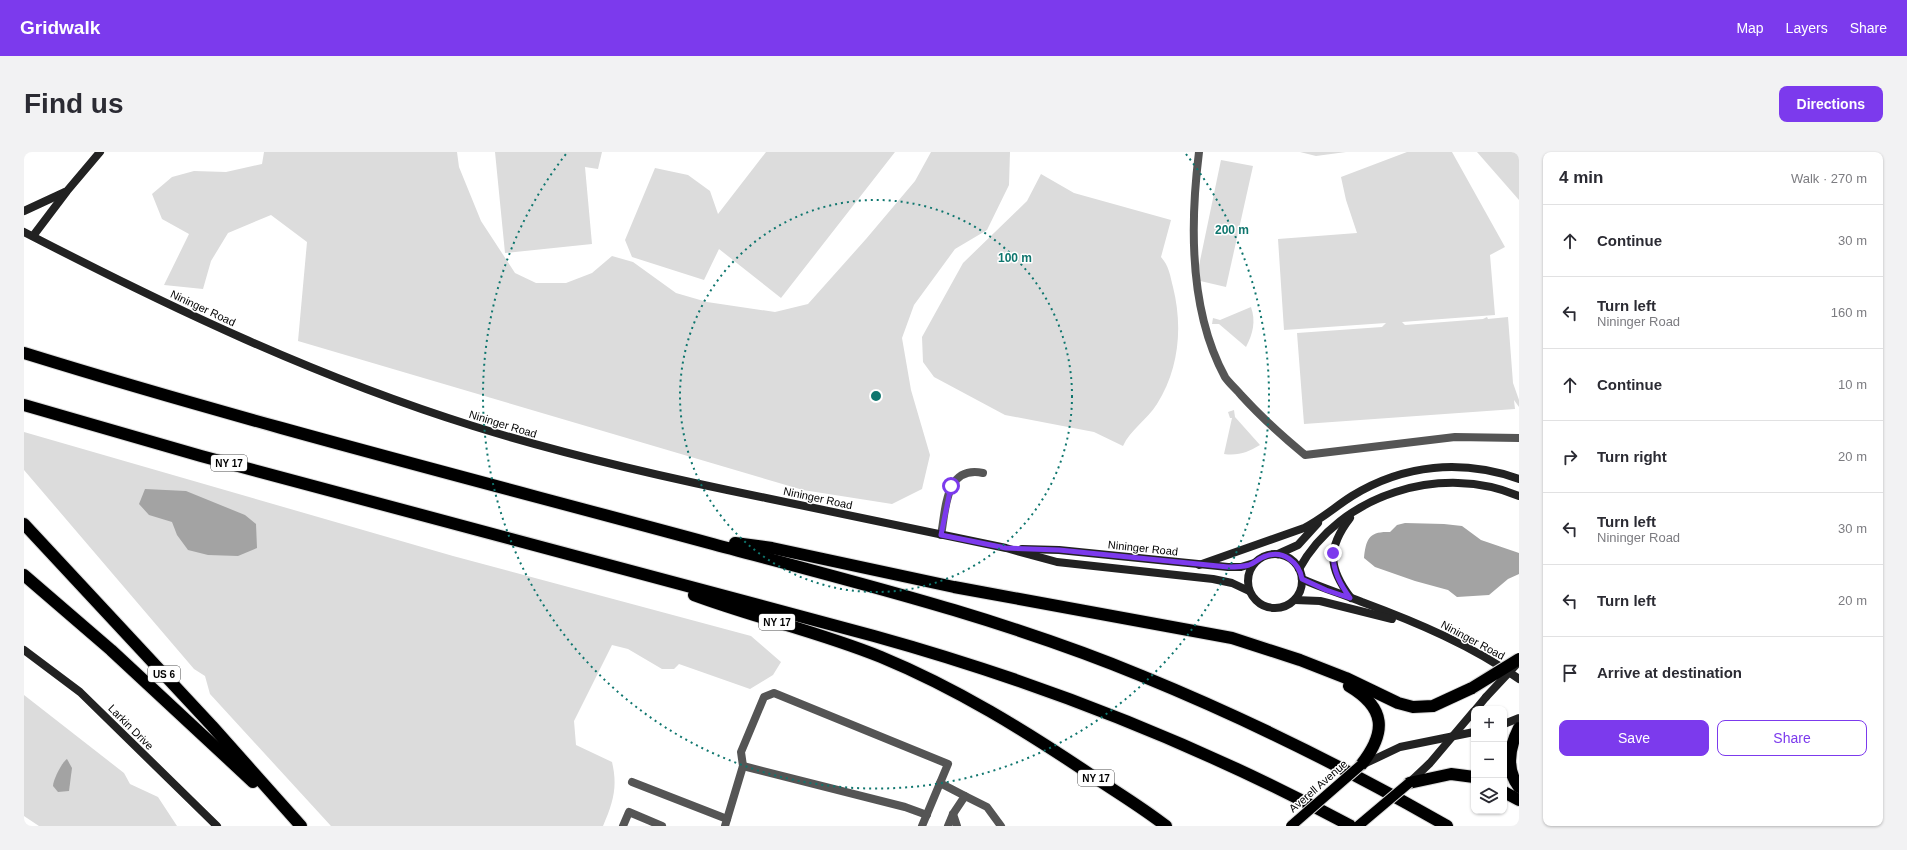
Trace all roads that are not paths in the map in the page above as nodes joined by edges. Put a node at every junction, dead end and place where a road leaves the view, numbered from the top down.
1 (100, 152) edge
2 (1199, 152) edge
3 (67, 191) junction
4 (24, 211) edge
5 (24, 232) edge
6 (33, 236) junction
7 (24, 353) edge
8 (24, 405) edge
9 (1519, 438) edge
10 (982, 473) dead end
11 (1519, 479) edge
12 (1519, 496) edge
13 (1354, 513) junction
14 (1326, 515) junction
15 (24, 524) edge
16 (941, 535) junction
17 (684, 536) junction
18 (1006, 548) junction
19 (1278, 554) junction
20 (1254, 563) junction
21 (1199, 565) junction
22 (618, 567) junction
23 (1299, 569) junction
24 (24, 575) edge
25 (1302, 579) junction
26 (1249, 590) junction
27 (1350, 598) junction
28 (1295, 600) junction
29 (1416, 624) junction
30 (24, 650) edge
31 (1519, 659) edge
32 (1519, 662) edge
33 (1320, 669) junction
34 (1519, 679) edge
35 (1478, 706) edge
36 (1471, 715) edge
37 (1518, 722) edge
38 (1507, 724) edge
39 (1471, 733) edge
40 (1452, 737) junction
41 (1361, 765) junction
42 (743, 766) junction
43 (1427, 774) junction
44 (1471, 776) edge
45 (632, 782) dead end
46 (940, 783) junction
47 (1409, 783) joint
48 (1519, 787) edge
49 (1507, 794) edge
50 (965, 796) junction
51 (1519, 800) edge
52 (953, 814) junction
53 (927, 816) junction
54 (726, 823) edge
55 (1165, 825) edge
56 (217, 826) edge
57 (301, 826) edge
58 (623, 826) edge
59 (662, 826) edge
60 (922, 826) edge
61 (948, 826) edge
62 (957, 826) edge
63 (1001, 826) edge
64 (1291, 826) edge
65 (1351, 826) edge
66 (1358, 826) edge
67 (1447, 826) edge

1 - 3 street
2 - 9 lane
3 - 4 street
3 - 6 street
5 - 6 street, Nininger Road
6 - 16 street, Nininger Road
7 - 17 highway
8 - 22 highway, NY 17
10 - 16 lane
11 - 14 street
12 - 13 street
13 - 23 street
13 - 27 street
14 - 19 street
14 - 21 street
15 - 57 highway, US 6
16 - 18 street, Nininger Road
17 - 33 highway
17 - 67 highway
18 - 21 street, Nininger Road
18 - 26 street, Nininger Road
19 - 20 street
19 - 23 street
20 - 21 street, Nininger Road
20 - 26 street
22 - 55 highway, NY 17
22 - 65 highway
23 - 25 street
24 - 57 highway, US 6
25 - 27 street, Nininger Road
25 - 28 street
26 - 28 street
27 - 29 street, Nininger Road
28 - 29 street, Nininger Road
29 - 34 street, Nininger Road
30 - 56 street, Larkin Drive
31 - 33 highway, bridge
32 - 35 street, bridge
33 - 41 highway
36 - 40 street
37 - 38 street
37 - 48 highway
39 - 40 street
40 - 41 street
40 - 43 street
41 - 64 main road, Averell Avenue, bridge
42 - 46 lane
42 - 53 lane
42 - 54 lane
43 - 44 highway
43 - 47 highway
45 - 54 lane
46 - 50 lane
46 - 53 lane
47 - 66 main road, bridge
49 - 51 highway
50 - 52 lane
50 - 63 lane
52 - 61 lane
52 - 62 lane
53 - 60 lane
58 - 59 lane

